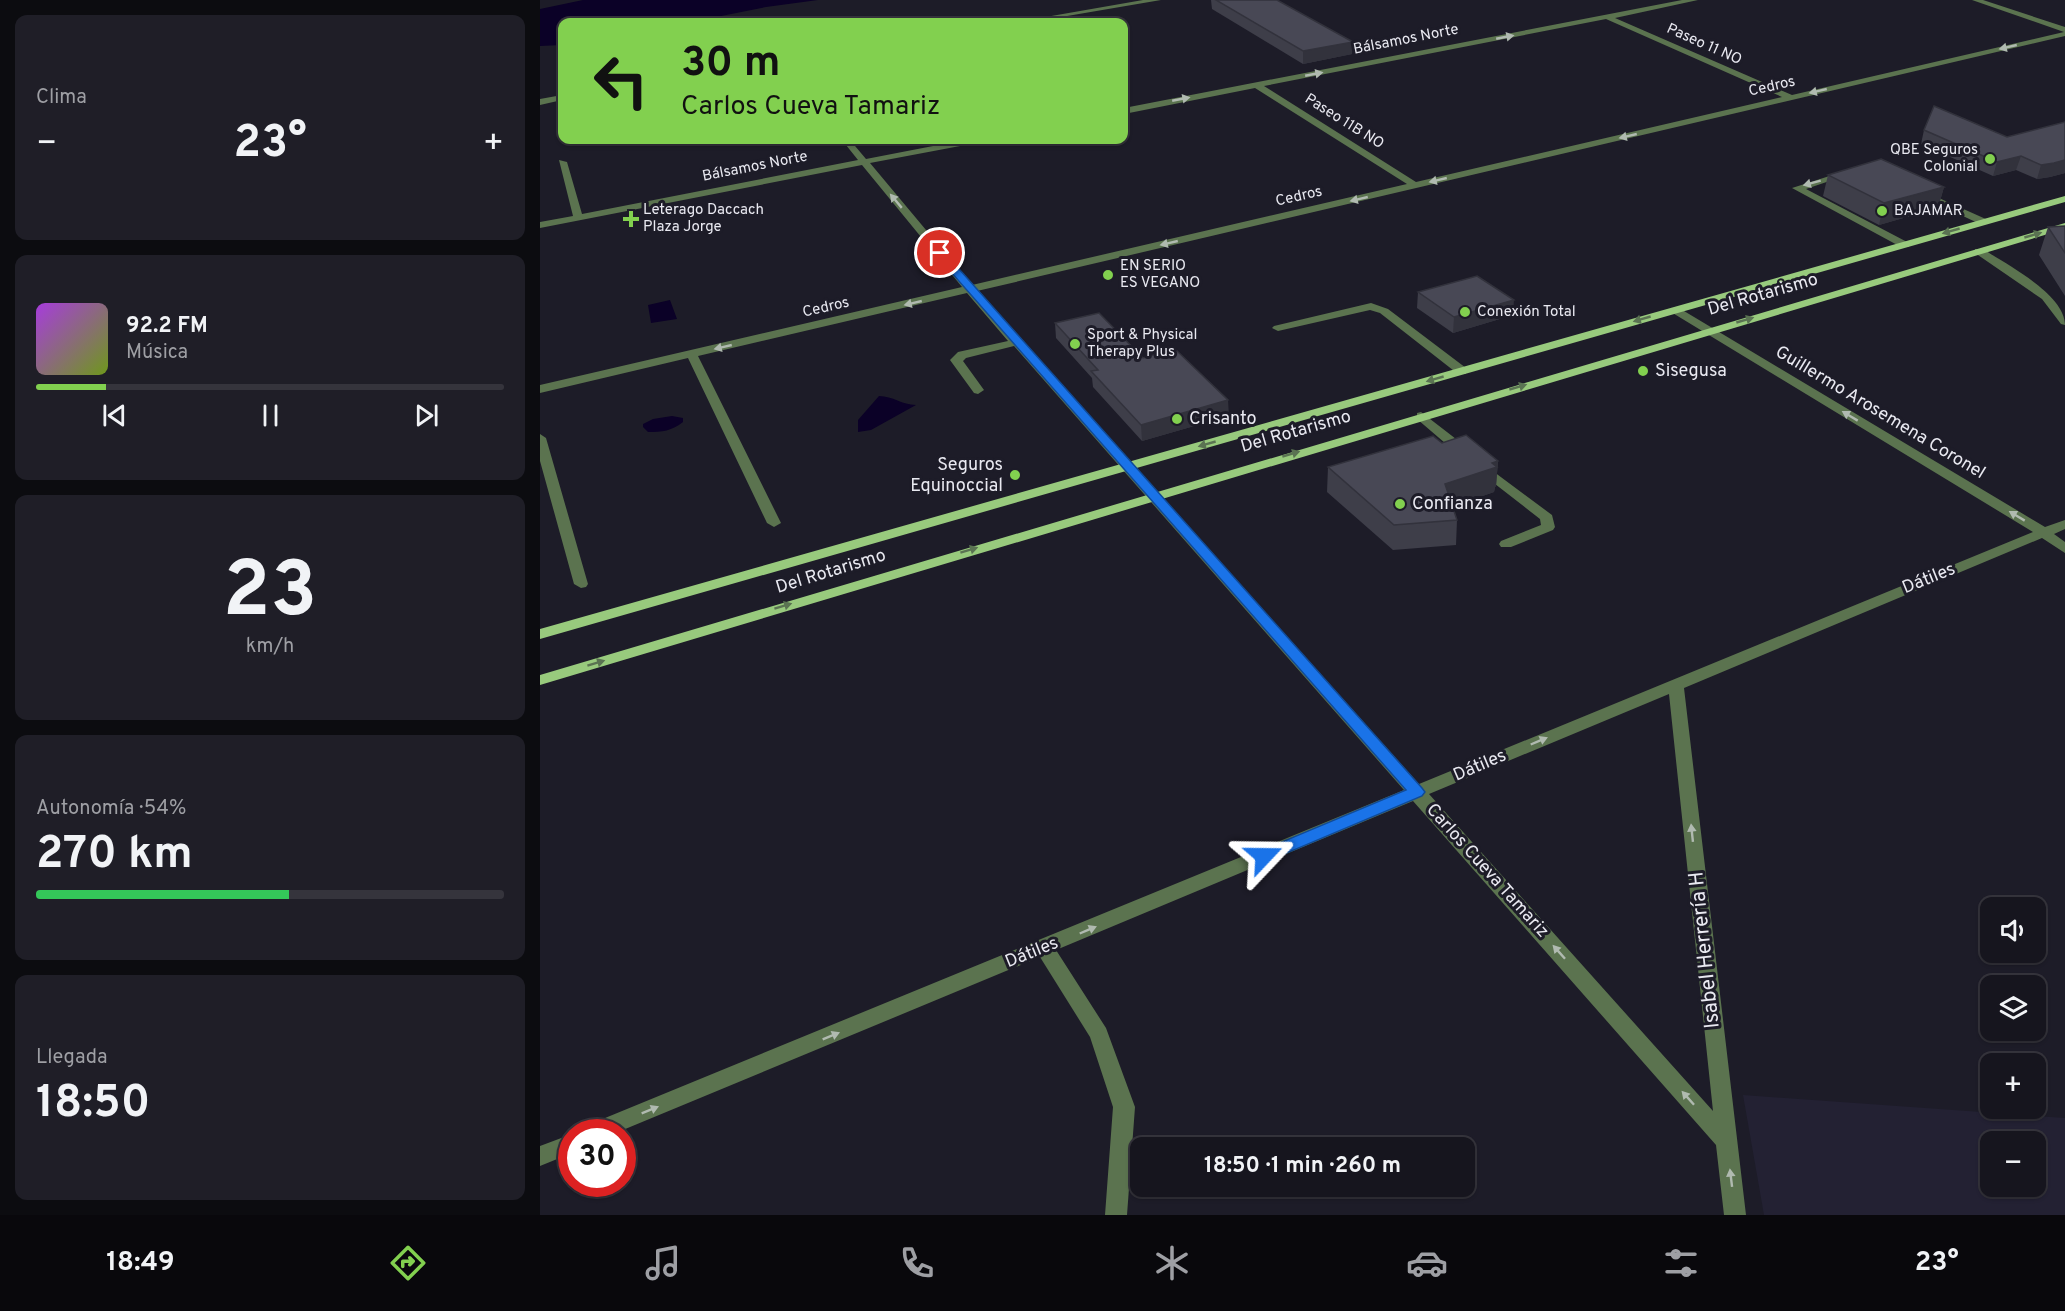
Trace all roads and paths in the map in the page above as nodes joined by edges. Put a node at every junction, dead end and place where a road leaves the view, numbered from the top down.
1 (1157, 0) edge
2 (1694, 0) edge
3 (1976, 0) edge
4 (1606, 17) junction
5 (1046, 18) edge
6 (2065, 32) edge
7 (1256, 85) junction
8 (1791, 98) junction
9 (558, 99) edge
10 (540, 102) edge
11 (1128, 110) edge
12 (849, 144) edge
13 (955, 144) edge
14 (864, 161) junction
15 (562, 162) dead end
16 (1861, 170) edge
17 (1416, 186) junction
18 (1912, 189) edge
19 (2065, 199) edge
20 (579, 217) junction
21 (1984, 222) junction
22 (540, 225) edge
23 (2064, 226) edge
24 (1905, 245) junction
25 (1979, 251) junction
26 (970, 290) junction
27 (1675, 310) junction
28 (2065, 322) edge
29 (1278, 328) dead end
30 (1709, 331) junction
31 (1017, 342) junction
32 (692, 355) junction
33 (1462, 371) junction
34 (540, 389) edge
35 (978, 390) dead end
36 (1421, 416) junction
37 (540, 438) edge
38 (1129, 466) junction
39 (1154, 495) junction
40 (774, 523) dead end
41 (2065, 524) edge
42 (2043, 532) junction
43 (1506, 544) dead end
44 (2065, 549) edge
45 (581, 584) dead end
46 (540, 634) edge
47 (540, 680) edge
48 (1676, 684) junction
49 (1417, 792) junction
50 (1045, 948) junction
51 (628, 1119) edge
52 (1727, 1142) junction
53 (558, 1149) edge
54 (540, 1156) edge
55 (1116, 1215) edge
56 (1736, 1215) edge

1 - 5 street
2 - 4 street, Bálsamos Norte
3 - 6 street
7 -> 4 street, Bálsamos Norte
4 - 8 street, Paseo 11 NO
6 -> 8 street, Cedros
11 -> 7 street, Bálsamos Norte
7 - 17 street, Paseo 11B NO
8 -> 17 street, Cedros
9 - 10 street
12 - 14 street, Carlos Cueva Tamariz
13 - 14 street, Bálsamos Norte
14 - 20 street, Bálsamos Norte
26 -> 14 street, Carlos Cueva Tamariz
15 - 20 street
16 -> 24 street
17 -> 26 street, Cedros
18 - 21 street
19 - 21 main road, Del Rotarismo
20 - 22 street, Bálsamos Norte
21 -> 24 main road, Del Rotarismo
25 -> 23 main road, Del Rotarismo
24 - 27 main road, Del Rotarismo
25 - 28 street
30 -> 25 main road, Del Rotarismo
26 - 31 street, Carlos Cueva Tamariz
26 -> 32 street, Cedros
27 - 30 street, Guillermo Arosemena Coronel
27 -> 33 main road, Del Rotarismo
29 - 33 street
36 -> 30 main road, Del Rotarismo
42 -> 30 street, Guillermo Arosemena Coronel
31 - 35 street
31 - 38 street, Carlos Cueva Tamariz
32 - 34 street, Cedros
32 - 40 street
33 -> 38 main road, Del Rotarismo
39 -> 36 main road, Del Rotarismo
36 - 43 street
37 - 45 street
38 - 39 street, Carlos Cueva Tamariz
38 - 46 main road, Del Rotarismo
47 -> 39 main road, Del Rotarismo
39 - 49 street, Carlos Cueva Tamariz
41 - 42 street, Dátiles
42 - 44 street, Guillermo Arosemena Coronel
42 - 48 street, Dátiles
49 -> 48 street, Dátiles
52 -> 48 street, Isabel Herrería H
50 -> 49 street, Dátiles
52 -> 49 street, Carlos Cueva Tamariz
51 -> 50 street, Dátiles
50 - 55 street
56 -> 52 street, Isabel Herrería H
53 - 54 street

